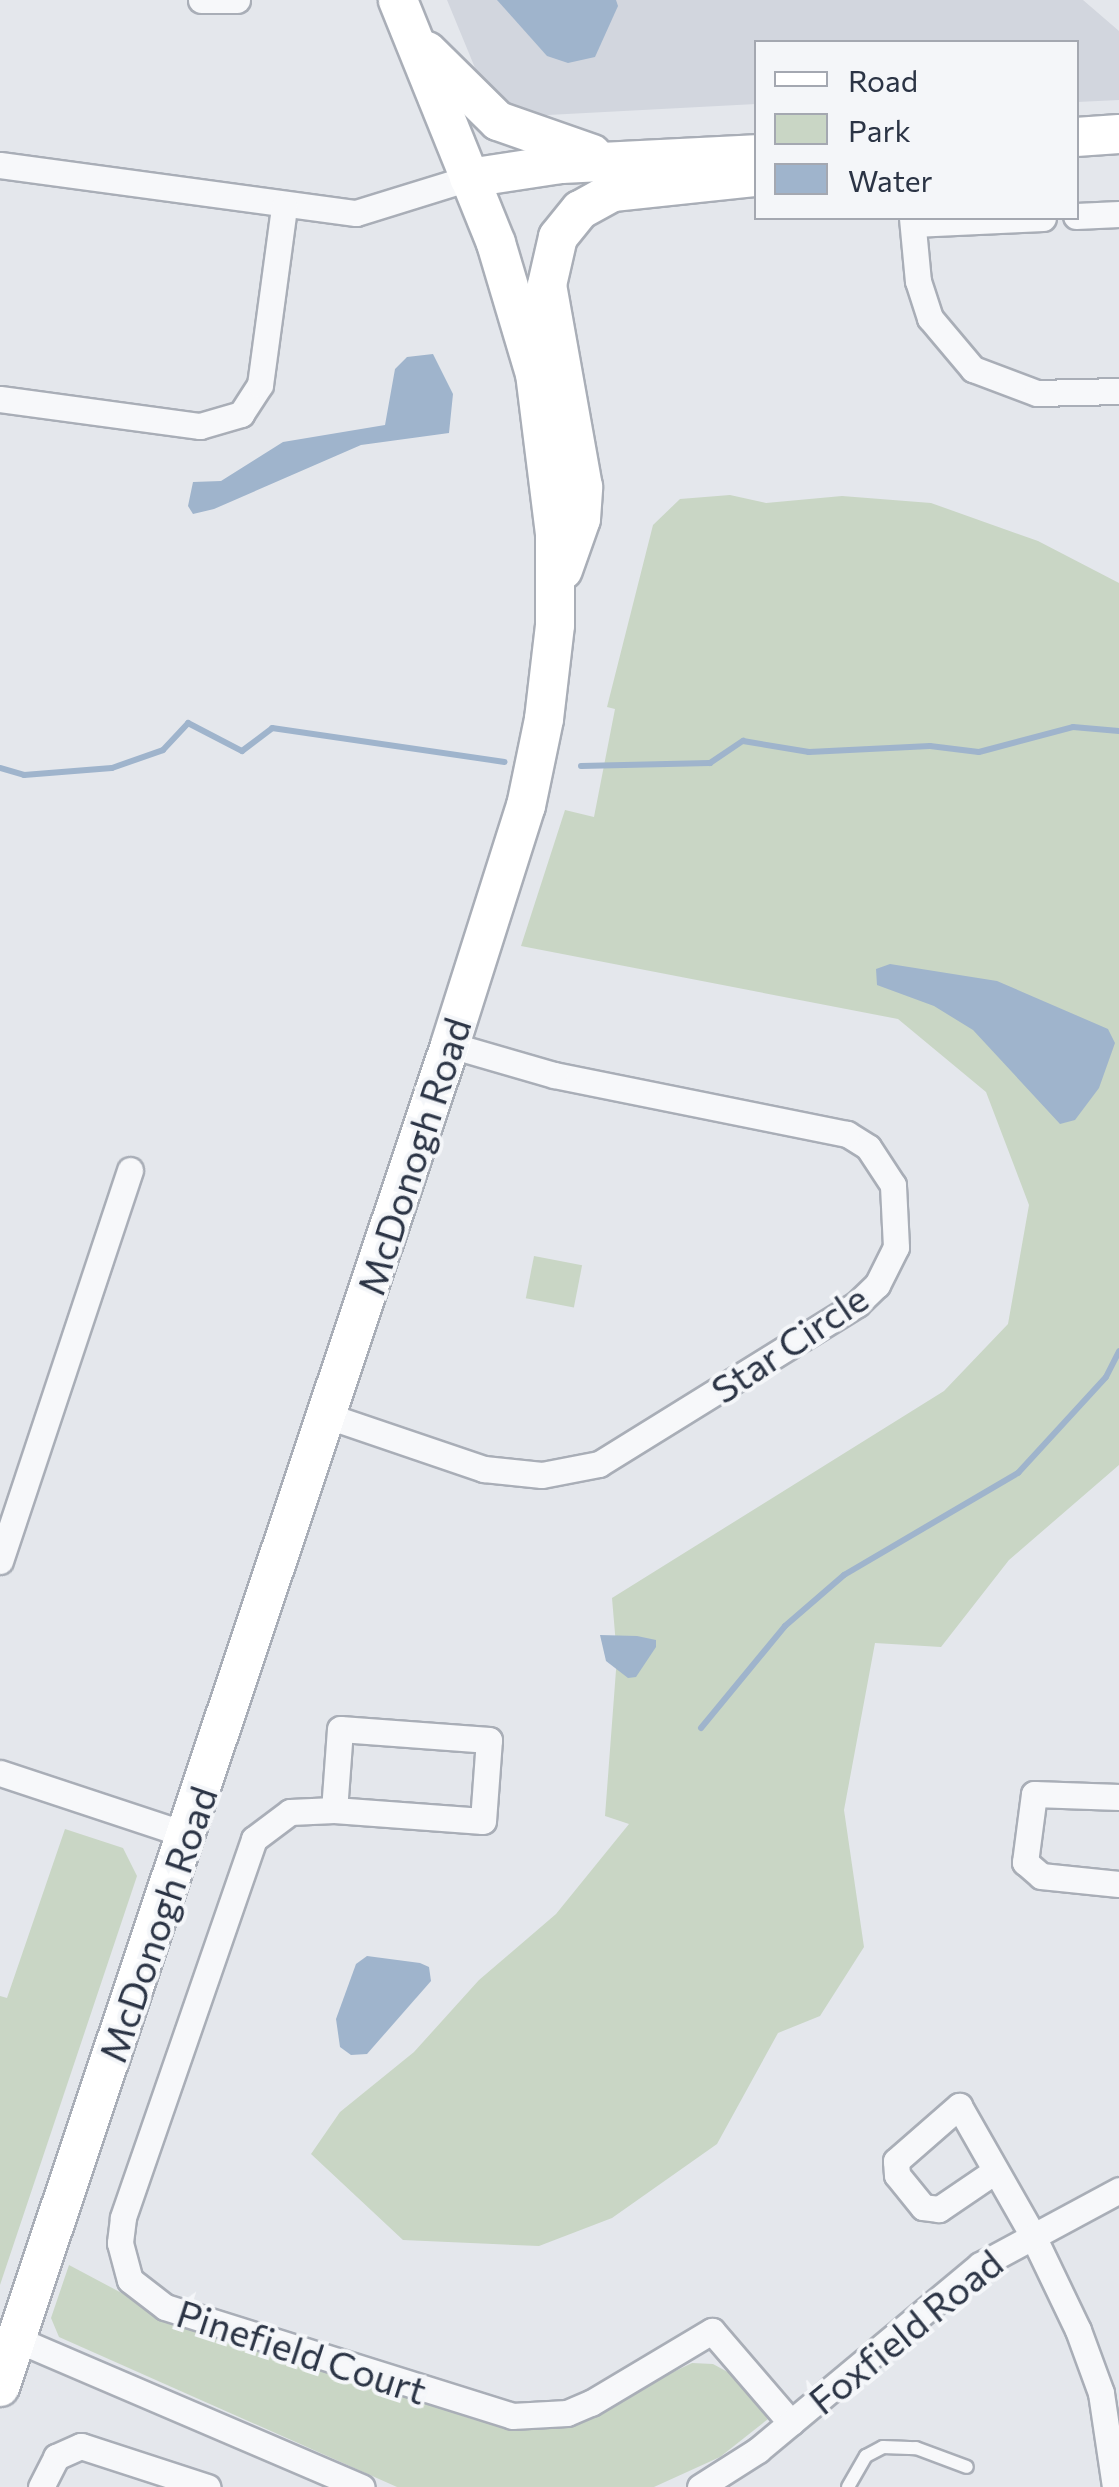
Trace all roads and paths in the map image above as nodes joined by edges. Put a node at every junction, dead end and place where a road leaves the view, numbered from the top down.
1 (202, 0) edge
2 (237, 0) edge
3 (398, 0) edge
4 (413, 36) junction
5 (1119, 134) edge
6 (1079, 137) edge
7 (754, 154) edge
8 (619, 162) junction
9 (0, 165) edge
10 (754, 177) edge
11 (469, 178) junction
12 (284, 206) junction
13 (1119, 214) edge
14 (1079, 216) edge
15 (956, 220) edge
16 (912, 221) edge
17 (1119, 391) edge
18 (0, 399) edge
19 (556, 592) junction
20 (450, 1045) junction
21 (130, 1170) dead end
22 (328, 1416) junction
23 (0, 1561) edge
24 (0, 1773) edge
25 (1119, 1798) edge
26 (334, 1810) junction
27 (188, 1834) junction
28 (1119, 1884) edge
29 (995, 2170) dead end
30 (1119, 2190) edge
31 (1032, 2234) junction
32 (16, 2339) junction
33 (0, 2387) edge
34 (1110, 2390) edge
35 (791, 2423) junction
36 (968, 2467) dead end
37 (41, 2487) edge
38 (208, 2487) edge
39 (362, 2487) edge
40 (700, 2487) edge
41 (848, 2487) edge
42 (1115, 2487) edge

1 - 2 street
3 - 4 main road, McDonogh Road
4 - 8 main road
4 - 11 main road, McDonogh Road
5 - 6 main road
7 - 8 main road
8 - 11 main road
9 - 12 street
10 - 19 main road
11 - 12 street
11 - 19 main road, McDonogh Road
12 - 18 street
13 - 14 street
15 - 16 street
16 - 17 street
19 - 20 main road, McDonogh Road
20 - 22 main road, McDonogh Road
20 - 22 street, Star Circle
21 - 23 street
22 - 27 main road, McDonogh Road
24 - 27 street
25 - 28 street
26 - 26 street, Pinefield Court
26 - 35 street, Pinefield Court
27 - 32 main road, McDonogh Road
29 - 31 street
30 - 31 street, Foxfield Road
31 - 34 street
31 - 35 street, Foxfield Road
32 - 33 main road, McDonogh Road
32 - 39 street
34 - 42 street
35 - 40 street, Foxfield Road
36 - 41 lane
37 - 38 street

